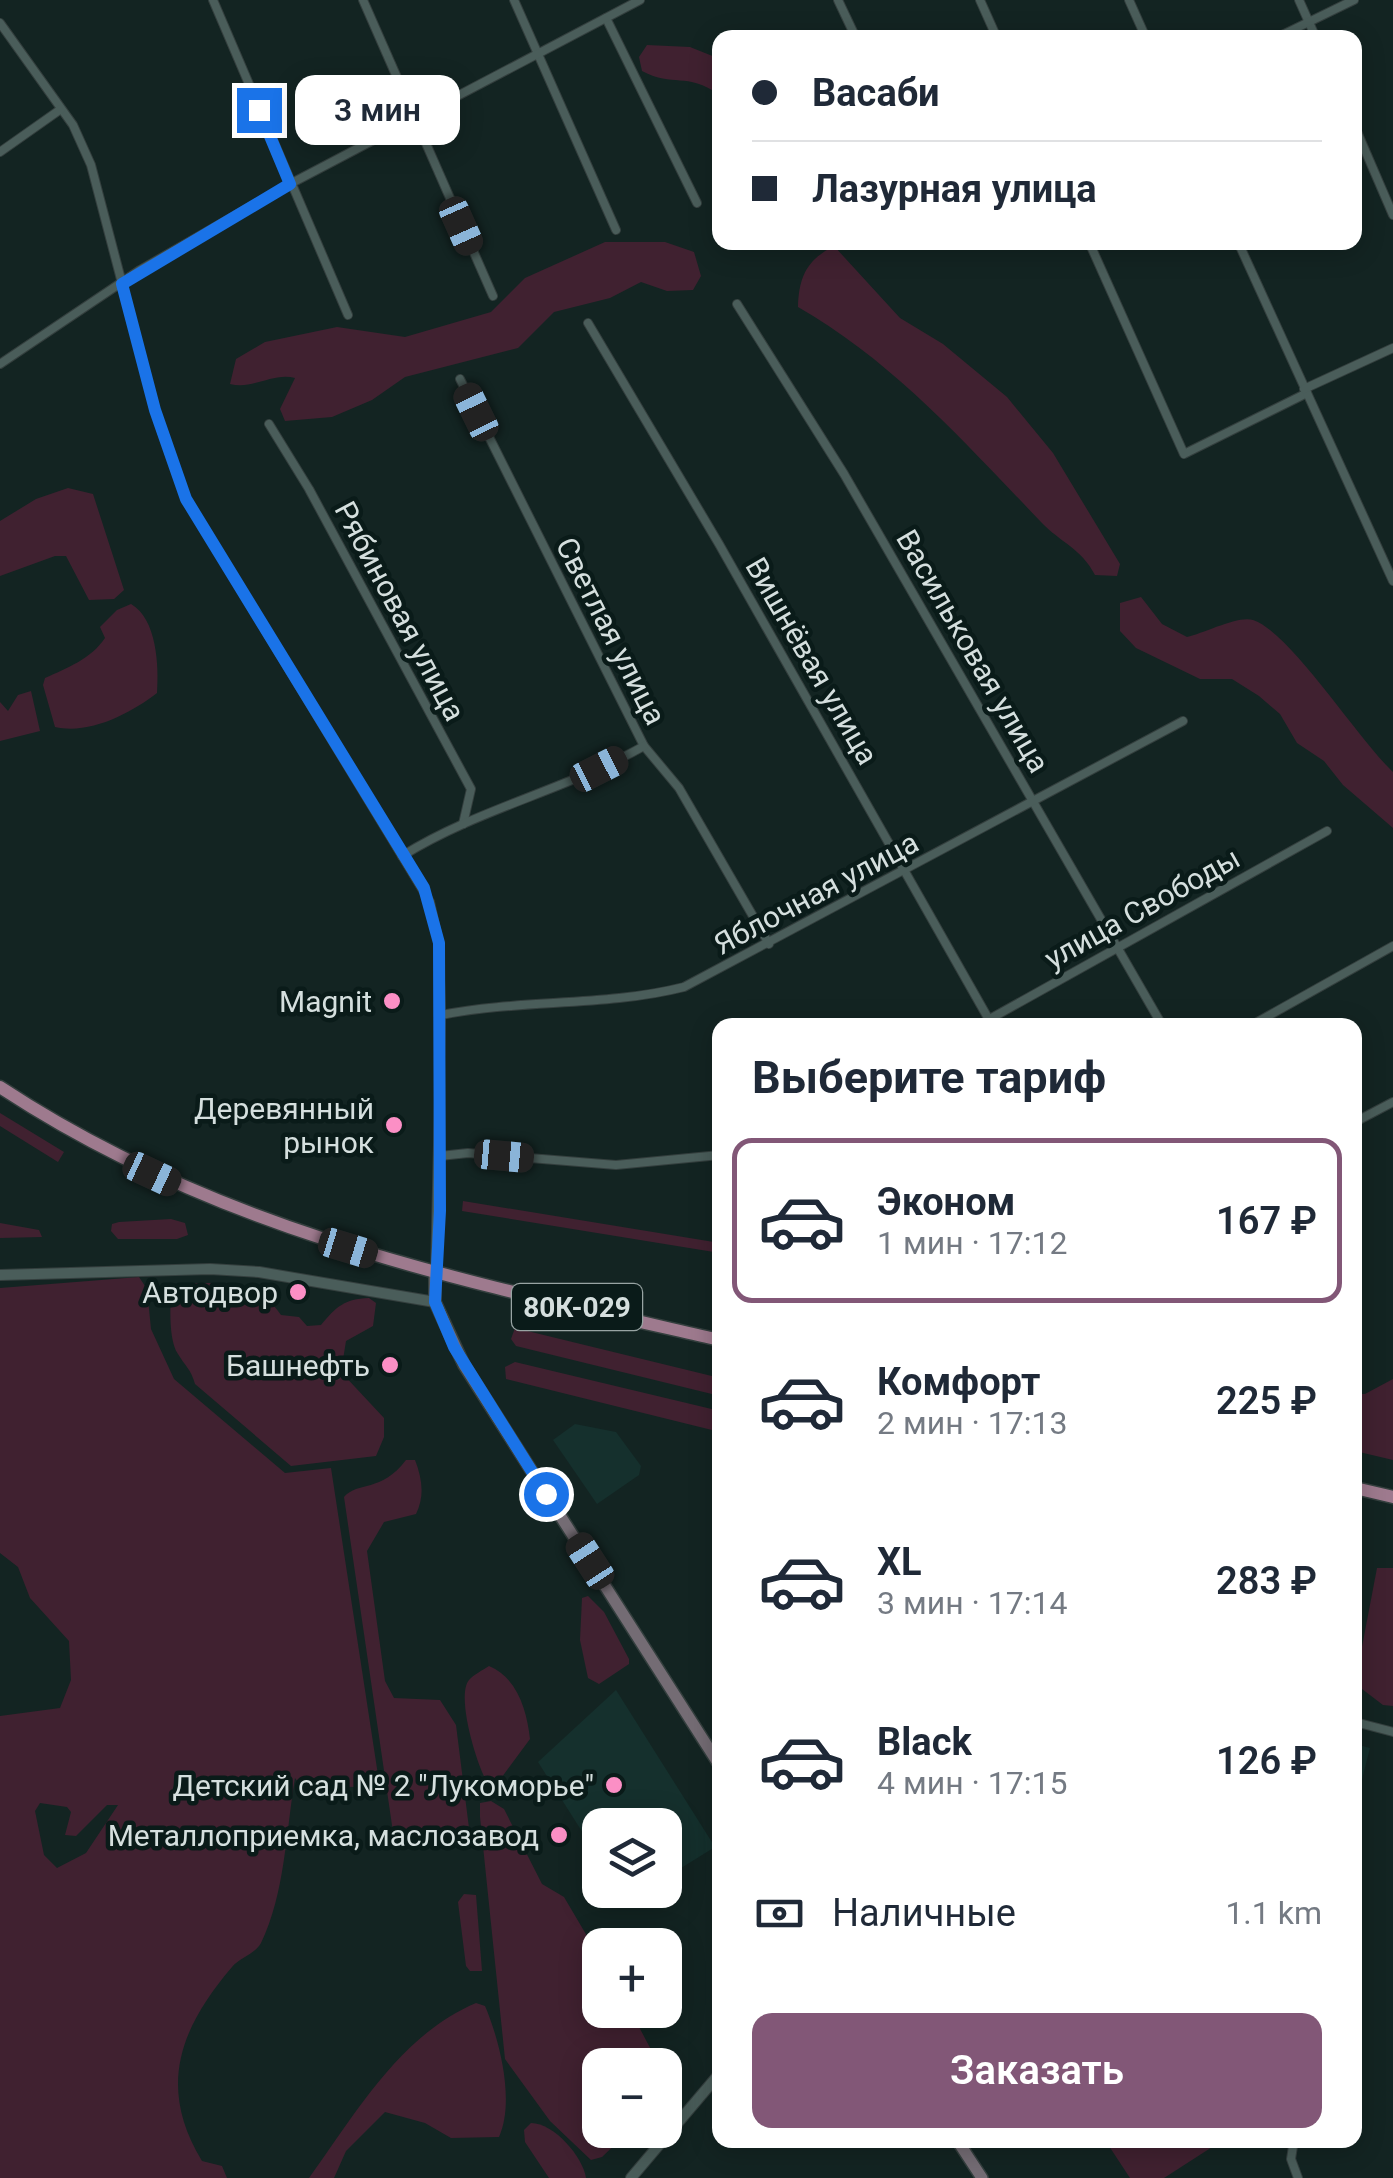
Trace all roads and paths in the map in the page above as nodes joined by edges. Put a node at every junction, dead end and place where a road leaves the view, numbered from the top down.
1 (214, 0) edge
2 (363, 0) edge
3 (514, 0) edge
4 (640, 0) edge
5 (838, 0) edge
6 (980, 0) edge
7 (1129, 0) edge
8 (1300, 0) edge
9 (1354, 0) edge
10 (606, 18) junction
11 (1308, 20) junction
12 (0, 23) edge
13 (852, 30) edge
14 (993, 30) edge
15 (1142, 30) edge
16 (1290, 30) edge
17 (1312, 30) edge
18 (537, 54) junction
19 (62, 108) junction
20 (412, 120) junction
21 (1362, 144) edge
22 (0, 152) edge
23 (290, 184) junction
24 (697, 203) dead end
25 (1393, 214) edge
26 (616, 230) dead end
27 (1094, 250) edge
28 (1242, 250) edge
29 (122, 284) junction
30 (493, 296) dead end
31 (736, 304) dead end
32 (348, 315) dead end
33 (588, 323) dead end
34 (1393, 348) edge
35 (0, 364) edge
36 (460, 379) dead end
37 (1306, 391) junction
38 (269, 424) dead end
39 (1393, 581) edge
40 (1183, 721) dead end
41 (644, 746) junction
42 (1035, 801) junction
43 (463, 824) junction
44 (1327, 831) dead end
45 (402, 856) junction
46 (904, 873) junction
47 (770, 944) junction
48 (1393, 946) edge
49 (1117, 947) junction
50 (441, 1015) junction
51 (988, 1018) edge
52 (997, 1018) edge
53 (1158, 1018) edge
54 (1264, 1018) edge
55 (0, 1087) edge
56 (1393, 1102) edge
57 (1362, 1118) edge
58 (440, 1156) junction
59 (712, 1156) edge
60 (434, 1274) junction
61 (0, 1275) edge
62 (435, 1302) junction
63 (712, 1338) edge
64 (1362, 1490) edge
65 (1393, 1497) edge
66 (1362, 1724) edge
67 (1393, 1732) edge
68 (712, 1753) edge
69 (712, 2082) edge
70 (962, 2148) edge
71 (1293, 2148) edge
72 (631, 2178) edge
73 (982, 2178) edge
74 (1298, 2178) edge

1 - 23 street
2 - 20 street
3 - 18 street
4 - 10 street
5 - 13 street
6 - 14 street
7 - 15 street
8 - 11 street
9 - 11 street
10 - 18 street
10 - 24 street
11 - 16 street
11 - 17 street
12 - 19 street
18 - 20 street
18 - 26 street
19 - 22 street
19 - 29 street
20 - 23 street
20 - 30 street
21 - 25 street
23 - 29 street
23 - 32 street
27 - 37 street
28 - 37 street
29 - 35 street
29 - 45 street
31 - 42 street, Васильковая улица
33 - 46 street, Вишнёвая улица
34 - 37 street
36 - 41 street, Светлая улица
37 - 39 street
38 - 43 street, Рябиновая улица
40 - 42 street, Яблочная улица
41 - 43 street
41 - 47 street, Светлая улица
42 - 46 street, Яблочная улица
42 - 49 street, Васильковая улица
43 - 45 street
44 - 49 street, улица Свободы
45 - 50 street
46 - 47 street, Яблочная улица
46 - 51 street, Вишнёвая улица
47 - 50 street, Яблочная улица
48 - 54 street
49 - 52 street, улица Свободы
49 - 53 street, Васильковая улица
50 - 58 street
55 - 60 main road, 80К-029
56 - 57 street
58 - 59 street
58 - 60 street
60 - 62 main road
60 - 63 main road, 80К-029
61 - 62 street
62 - 68 main road
64 - 65 main road
66 - 67 street
69 - 72 street
70 - 73 main road
71 - 74 street

